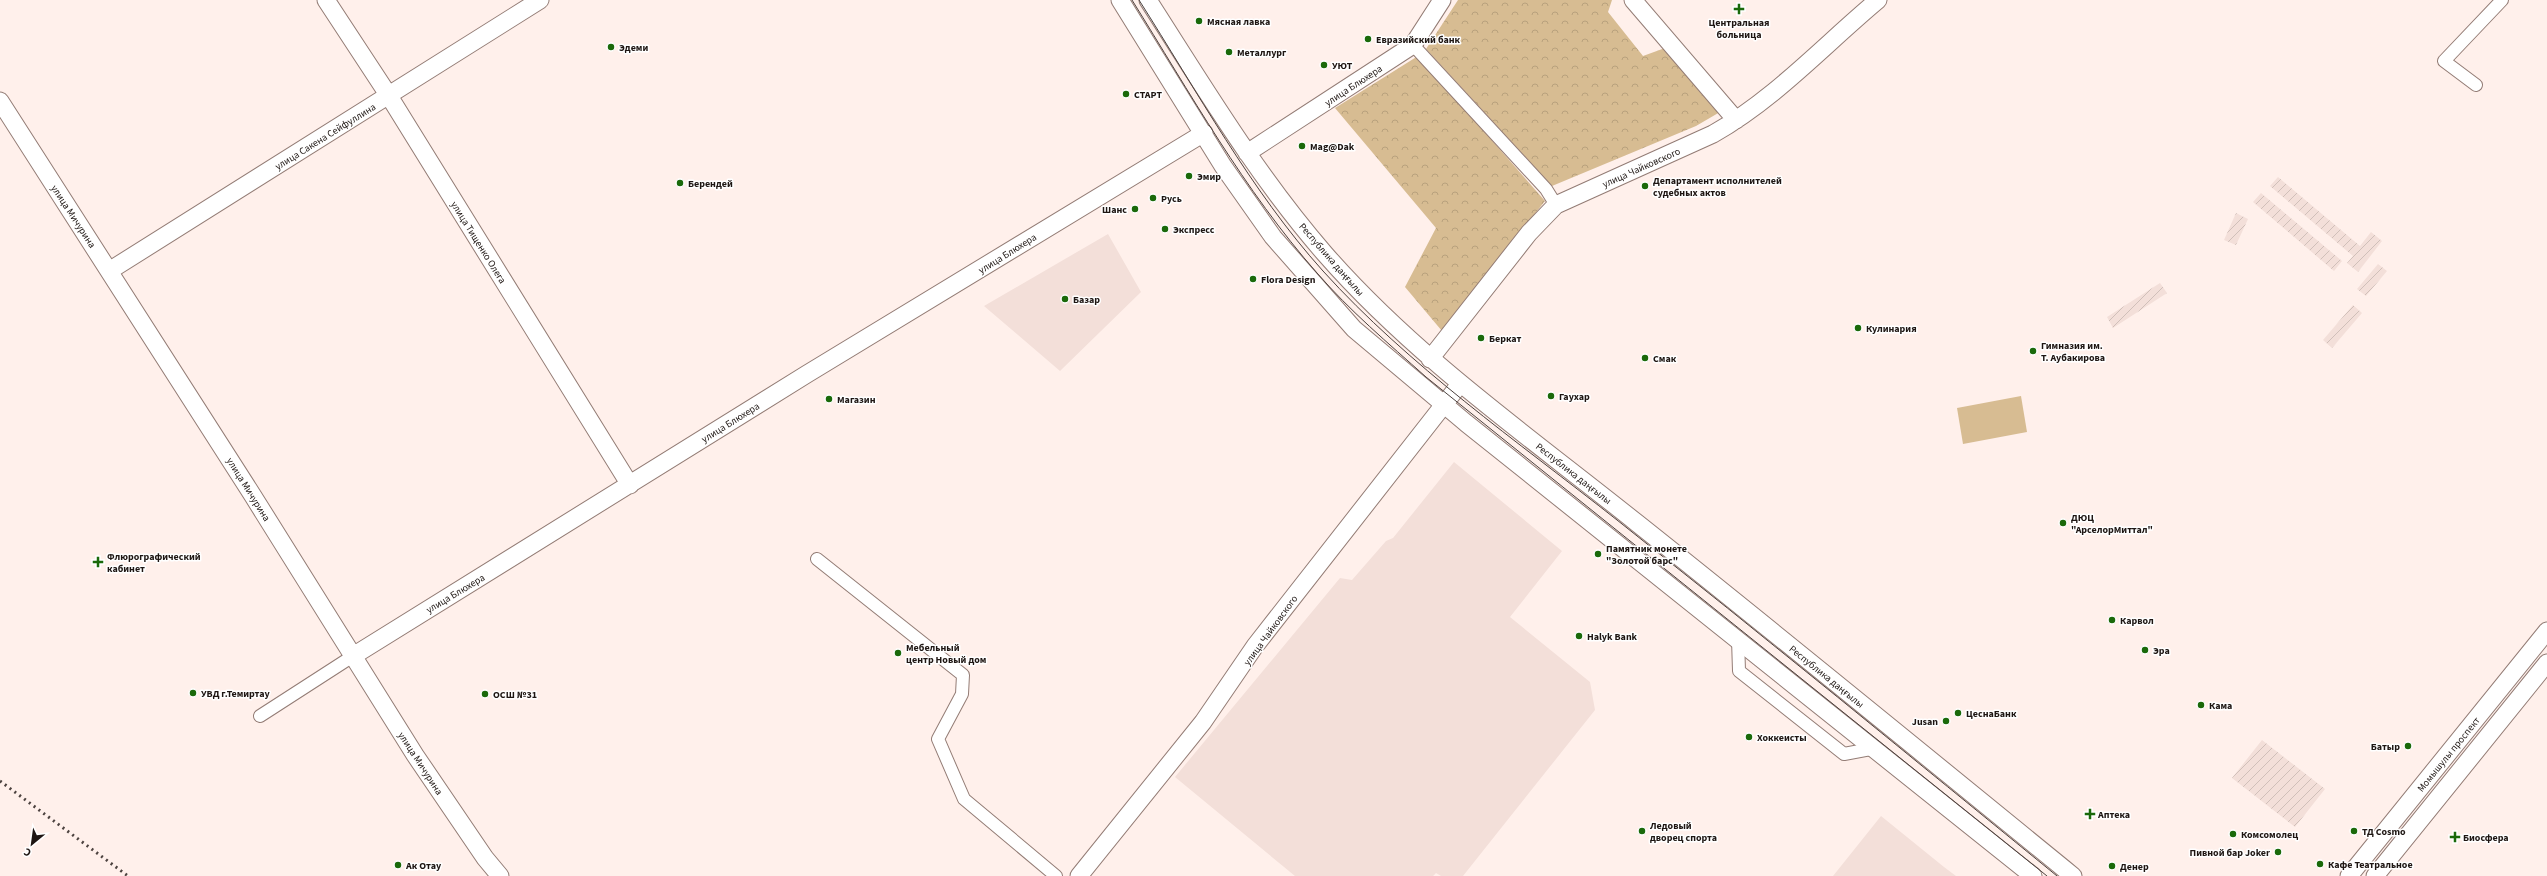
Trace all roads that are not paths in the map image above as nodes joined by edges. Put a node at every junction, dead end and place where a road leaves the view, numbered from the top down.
1 (326, 0) edge
2 (540, 0) edge
3 (1120, 0) edge
4 (1148, 0) edge
5 (1442, 0) edge
6 (1633, 0) edge
7 (1878, 0) edge
8 (2502, 0) edge
9 (1413, 45) junction
10 (2476, 85) dead end
11 (389, 96) junction
12 (0, 101) edge
13 (1736, 120) junction
14 (1204, 133) junction
15 (1247, 153) junction
16 (1556, 205) junction
17 (109, 271) junction
18 (1430, 359) junction
19 (1460, 384) junction
20 (1443, 404) junction
21 (630, 485) junction
22 (818, 559) dead end
23 (2545, 636) edge
24 (1738, 639) junction
25 (353, 656) junction
26 (2547, 663) edge
27 (260, 716) dead end
28 (1876, 748) junction
29 (500, 876) edge
30 (1056, 876) edge
31 (1079, 876) edge
32 (2033, 876) edge
33 (2073, 876) edge
34 (2349, 876) edge
35 (2375, 876) edge

1 - 11 street, улица Тищенко Олега
2 - 11 street, улица Сакена Сейфуллина
3 - 14 street
4 - 15 street, Республика даңғылы
5 - 9 street, улица Блюхера
6 - 13 street
7 - 13 street, улица Чайковского
8 - 10 street
9 - 15 street, улица Блюхера
9 - 16 street
11 - 17 street, улица Сакена Сейфуллина
11 - 21 street, улица Тищенко Олега
12 - 17 street, улица Мичурина
13 - 16 street, улица Чайковского
14 - 20 street
14 - 21 street, улица Блюхера
15 - 18 street, Республика даңғылы
16 - 18 street, улица Чайковского
17 - 25 street, улица Мичурина
18 - 19 street, Республика даңғылы
19 - 20 street, улица Чайковского
19 - 33 street, Республика даңғылы
20 - 24 street
20 - 31 street, улица Чайковского
21 - 25 street, улица Блюхера
22 - 30 street
23 - 34 street, Момышулы проспект
24 - 28 street
24 - 28 street
25 - 27 street, улица Блюхера
25 - 29 street, улица Мичурина
26 - 35 street, Момышулы проспект
28 - 32 street

